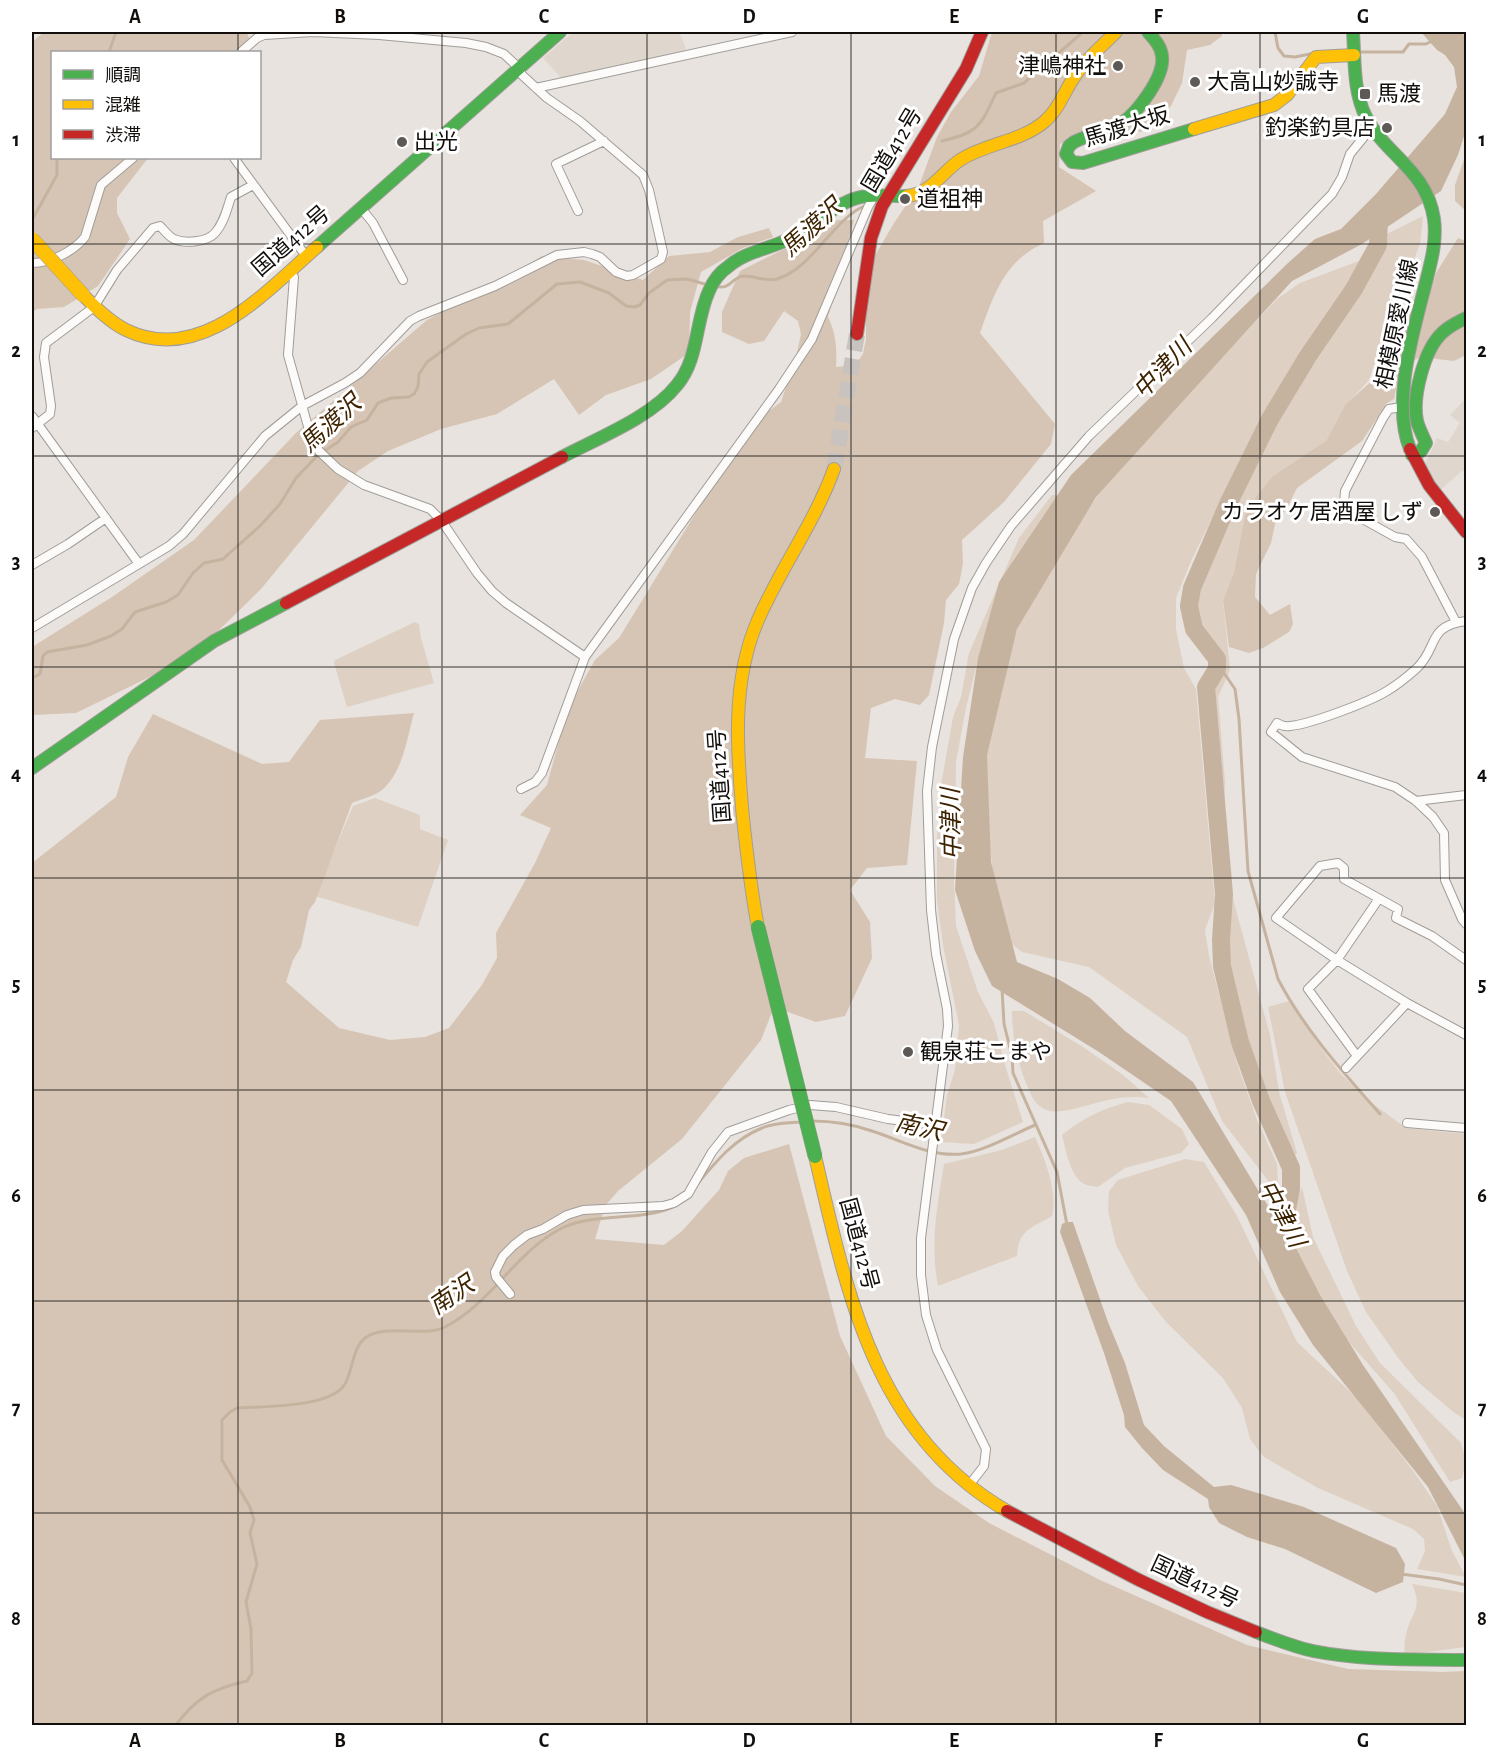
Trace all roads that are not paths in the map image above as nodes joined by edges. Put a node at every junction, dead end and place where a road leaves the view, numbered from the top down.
1 (287, 32) edge
2 (560, 32) edge
3 (792, 32) edge
4 (982, 32) edge
5 (1116, 32) edge
6 (1148, 32) edge
7 (1353, 32) edge
8 (242, 51) edge
9 (1354, 55) junction
10 (519, 68) junction
11 (536, 88) junction
12 (1376, 132) junction
13 (604, 141) junction
14 (551, 155) dead end
15 (132, 159) edge
16 (235, 159) edge
17 (556, 164) junction
18 (253, 185) junction
19 (882, 194) junction
20 (361, 208) junction
21 (578, 211) dead end
22 (32, 238) edge
23 (306, 256) junction
24 (32, 263) edge
25 (289, 270) junction
26 (403, 280) dead end
27 (94, 307) junction
28 (1467, 318) edge
29 (857, 334) tunnel mouth
30 (302, 406) junction
31 (1402, 407) junction
32 (33, 423) edge
33 (1412, 455) junction
34 (834, 469) tunnel mouth
35 (106, 518) junction
36 (441, 520) junction
37 (1467, 532) edge
38 (139, 564) junction
39 (32, 565) edge
40 (1467, 621) edge
41 (1456, 622) junction
42 (32, 628) edge
43 (585, 657) junction
44 (32, 768) edge
45 (521, 789) dead end
46 (1467, 795) edge
47 (1416, 801) junction
48 (1378, 900) junction
49 (1467, 924) edge
50 (1337, 960) junction
51 (1467, 960) edge
52 (1407, 1003) junction
53 (1467, 1035) edge
54 (1357, 1056) junction
55 (1346, 1068) dead end
56 (1407, 1123) dead end
57 (1467, 1128) edge
58 (935, 1130) junction
59 (510, 1294) dead end
60 (970, 1484) junction
61 (1467, 1660) edge

1 - 8 street
1 - 10 street
2 - 10 main road, 国道412号
3 - 11 street
4 - 19 main road, 国道412号
5 - 19 main road, 馬渡大坂
6 - 9 main road, 馬渡大坂
7 - 9 main road
9 - 12 main road
10 - 11 street
10 - 20 main road, 国道412号
11 - 13 street
12 - 31 main road, 相模原愛川線
12 - 58 street
13 - 17 street
13 - 30 street
14 - 17 street
15 - 24 street
16 - 18 street
17 - 21 street
18 - 23 street
18 - 27 street
19 - 29 main road, 国道412号
19 - 36 main road, 馬渡大坂
19 - 43 street
20 - 23 main road, 国道412号
20 - 26 street
22 - 27 main road, 国道412号, bridge
23 - 25 main road, 国道412号
25 - 27 main road, 国道412号
25 - 30 street
27 - 32 street
28 - 33 main road
30 - 36 street
30 - 38 street
31 - 33 main road, 相模原愛川線
31 - 41 street
32 - 35 street
33 - 37 main road, 相模原愛川線
34 - 60 main road, 国道412号, bridge
35 - 38 street
35 - 39 street
36 - 43 street
36 - 44 main road
38 - 42 street
40 - 41 street
41 - 47 street
43 - 45 street
46 - 47 street
47 - 49 street
48 - 50 street
48 - 50 street
48 - 51 street
50 - 52 street
50 - 54 street
52 - 53 street
52 - 54 street
54 - 55 street
56 - 57 street
58 - 59 street
58 - 60 street
60 - 61 main road, 国道412号

